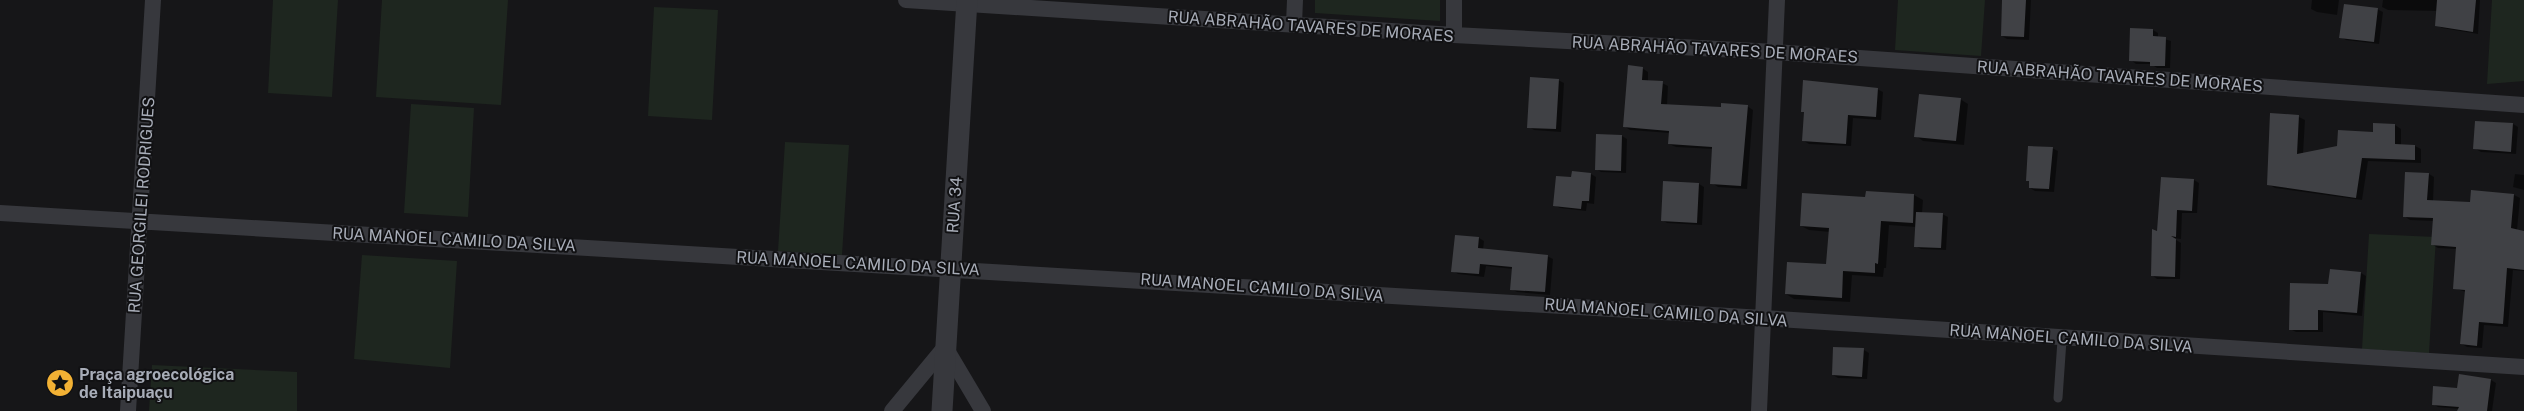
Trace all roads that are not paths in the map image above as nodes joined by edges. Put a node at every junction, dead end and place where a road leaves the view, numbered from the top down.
1 (153, 0) edge
2 (906, 0) edge
3 (1294, 0) edge
4 (1454, 0) edge
5 (1777, 0) edge
6 (967, 2) edge
7 (1294, 24) junction
8 (1454, 35) junction
9 (1775, 52) junction
10 (2524, 105) edge
11 (0, 213) edge
12 (140, 221) junction
13 (951, 268) junction
14 (1764, 318) junction
15 (2068, 337) junction
16 (945, 347) junction
17 (2524, 367) edge
18 (2058, 398) dead end
19 (128, 411) edge
20 (892, 411) edge
21 (942, 411) edge
22 (983, 411) edge
23 (1759, 411) edge

1 - 12 street, RUA GEORGILEI RODRIGUES
2 - 6 street, RUA ABRAHÃO TAVARES DE MORAES
3 - 7 street
4 - 8 street
5 - 9 street
6 - 7 street, RUA ABRAHÃO TAVARES DE MORAES
6 - 13 street, RUA 34
7 - 8 street, RUA ABRAHÃO TAVARES DE MORAES
8 - 9 street, RUA ABRAHÃO TAVARES DE MORAES
9 - 10 street, RUA ABRAHÃO TAVARES DE MORAES
9 - 14 street
11 - 12 street, RUA MANOEL CAMILO DA SILVA
12 - 13 street, RUA MANOEL CAMILO DA SILVA
12 - 19 street, RUA GEORGILEI RODRIGUES
13 - 14 street, RUA MANOEL CAMILO DA SILVA
13 - 16 street, RUA 34
14 - 15 street, RUA MANOEL CAMILO DA SILVA
14 - 23 street
15 - 17 street, RUA MANOEL CAMILO DA SILVA
15 - 18 lane
16 - 20 street
16 - 21 street, RUA 34
16 - 22 street

